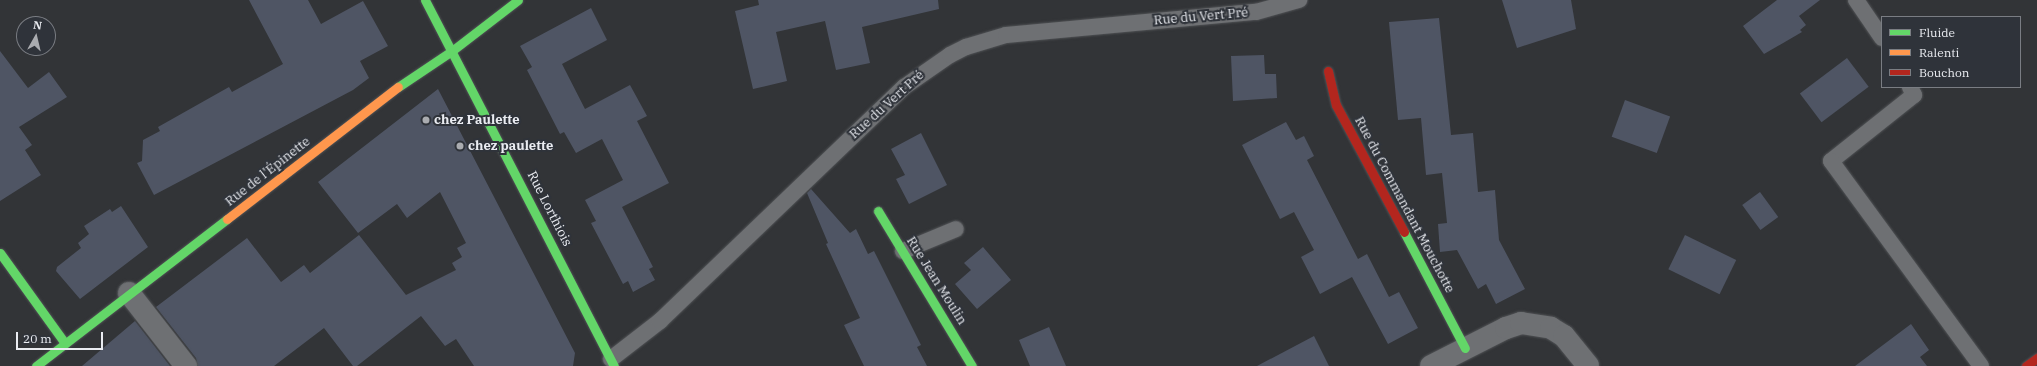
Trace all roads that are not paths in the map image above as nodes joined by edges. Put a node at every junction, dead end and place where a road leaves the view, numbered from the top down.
1 (425, 0) edge
2 (518, 0) edge
3 (1299, 0) edge
4 (1856, 0) edge
5 (1881, 37) edge
6 (453, 50) junction
7 (1328, 71) dead end
8 (1910, 88) edge
9 (878, 211) dead end
10 (956, 229) dead end
11 (902, 251) junction
12 (0, 253) edge
13 (129, 293) junction
14 (65, 343) junction
15 (1465, 348) junction
16 (2037, 358) edge
17 (608, 364) edge
18 (36, 366) edge
19 (186, 366) edge
20 (972, 366) edge
21 (1431, 366) edge
22 (1588, 366) edge
23 (1981, 366) edge
24 (2026, 366) edge

1 - 6 street, Rue Lorthiois
2 - 6 street, Rue de l'Épinette
3 - 17 lane, Rue du Vert Pré
4 - 5 lane
6 - 13 street, Rue de l'Épinette
6 - 17 street, Rue Lorthiois
7 - 15 street, Rue du Commandant Mouchotte
8 - 23 lane
9 - 11 street, Rue Jean Moulin
10 - 11 lane
11 - 20 street, Rue Jean Moulin
12 - 14 street
13 - 14 street, Rue de l'Épinette
13 - 19 street
14 - 18 street, Rue de l'Épinette
15 - 21 street
15 - 22 street
16 - 24 street

